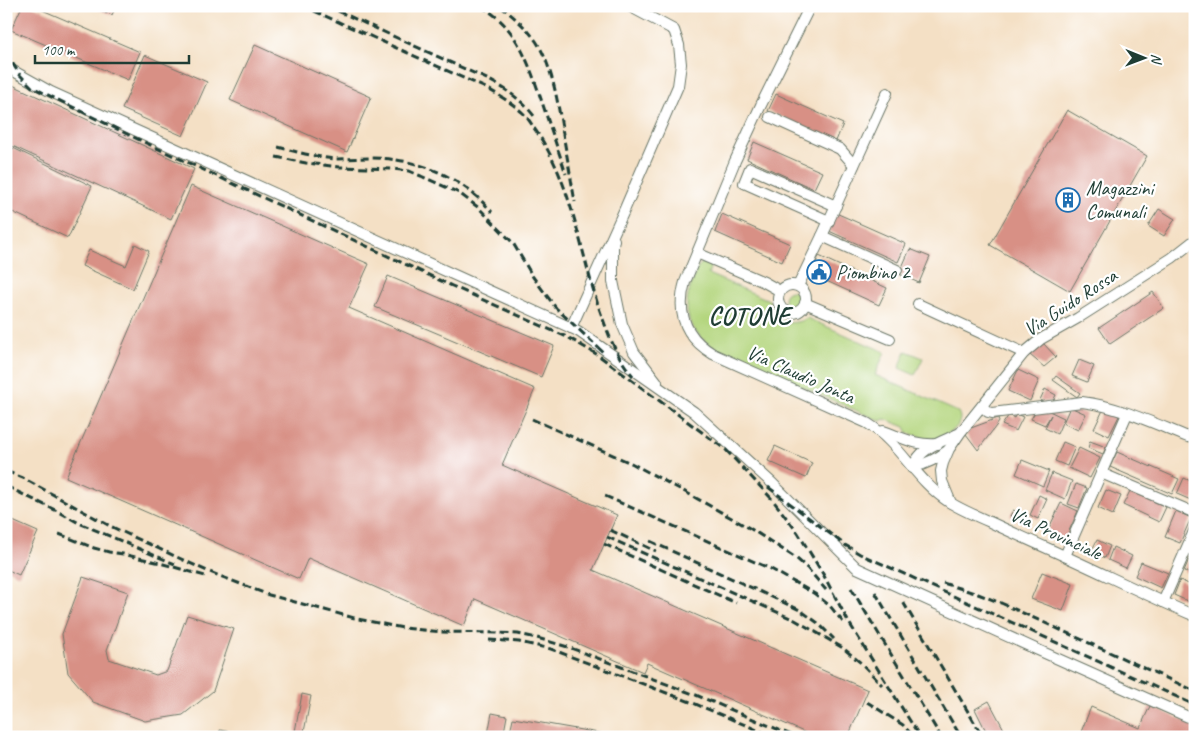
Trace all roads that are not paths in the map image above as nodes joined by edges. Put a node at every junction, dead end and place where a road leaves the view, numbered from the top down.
1 (629, 6) edge
2 (810, 6) edge
3 (6, 65) edge
4 (887, 93) dead end
5 (770, 117) dead end
6 (854, 165) junction
7 (836, 206) junction
8 (829, 221) junction
9 (617, 227) junction
10 (822, 236) junction
11 (1195, 240) edge
12 (697, 253) junction
13 (897, 270) dead end
14 (798, 286) junction
15 (780, 291) junction
16 (805, 303) junction
17 (918, 304) dead end
18 (571, 328) junction
19 (890, 339) dead end
20 (1024, 353) junction
21 (662, 389) junction
22 (982, 406) junction
23 (1128, 414) junction
24 (877, 429) junction
25 (960, 433) junction
26 (1195, 438) edge
27 (938, 444) junction
28 (949, 449) junction
29 (912, 468) junction
30 (1102, 473) junction
31 (951, 504) junction
32 (1195, 513) edge
33 (1195, 529) edge
34 (1065, 556) junction
35 (1163, 602) junction
36 (1195, 616) edge
37 (1195, 720) edge

1 - 9 street
2 - 12 street, Via Claudio Jonta
3 - 18 street
4 - 6 street
5 - 6 street
6 - 7 street
7 - 8 street
7 - 8 street
8 - 10 street
9 - 18 street
9 - 21 street
10 - 13 street
10 - 14 street
11 - 20 street, Via Guido Rossa
12 - 15 street
12 - 24 street, Via Claudio Jonta
14 - 15 street
14 - 16 street
15 - 16 street
16 - 19 street
17 - 20 street
18 - 21 street
20 - 22 street, Via Guido Rossa
21 - 37 street
22 - 23 street
22 - 25 street, Via Guido Rossa
23 - 26 street
23 - 30 street
24 - 27 street, Via Guido Rossa
24 - 29 street, Via Claudio Jonta
25 - 27 street, Via Guido Rossa
25 - 28 street, Via Guido Rossa
27 - 29 street, Via Guido Rossa
28 - 29 street, Via Guido Rossa
28 - 31 street, Via Guido Rossa
29 - 31 street, Via Provinciale
30 - 32 street
30 - 34 street
31 - 34 street, Via Provinciale
33 - 35 street
34 - 35 street, Via Provinciale
35 - 36 street, Via Provinciale

